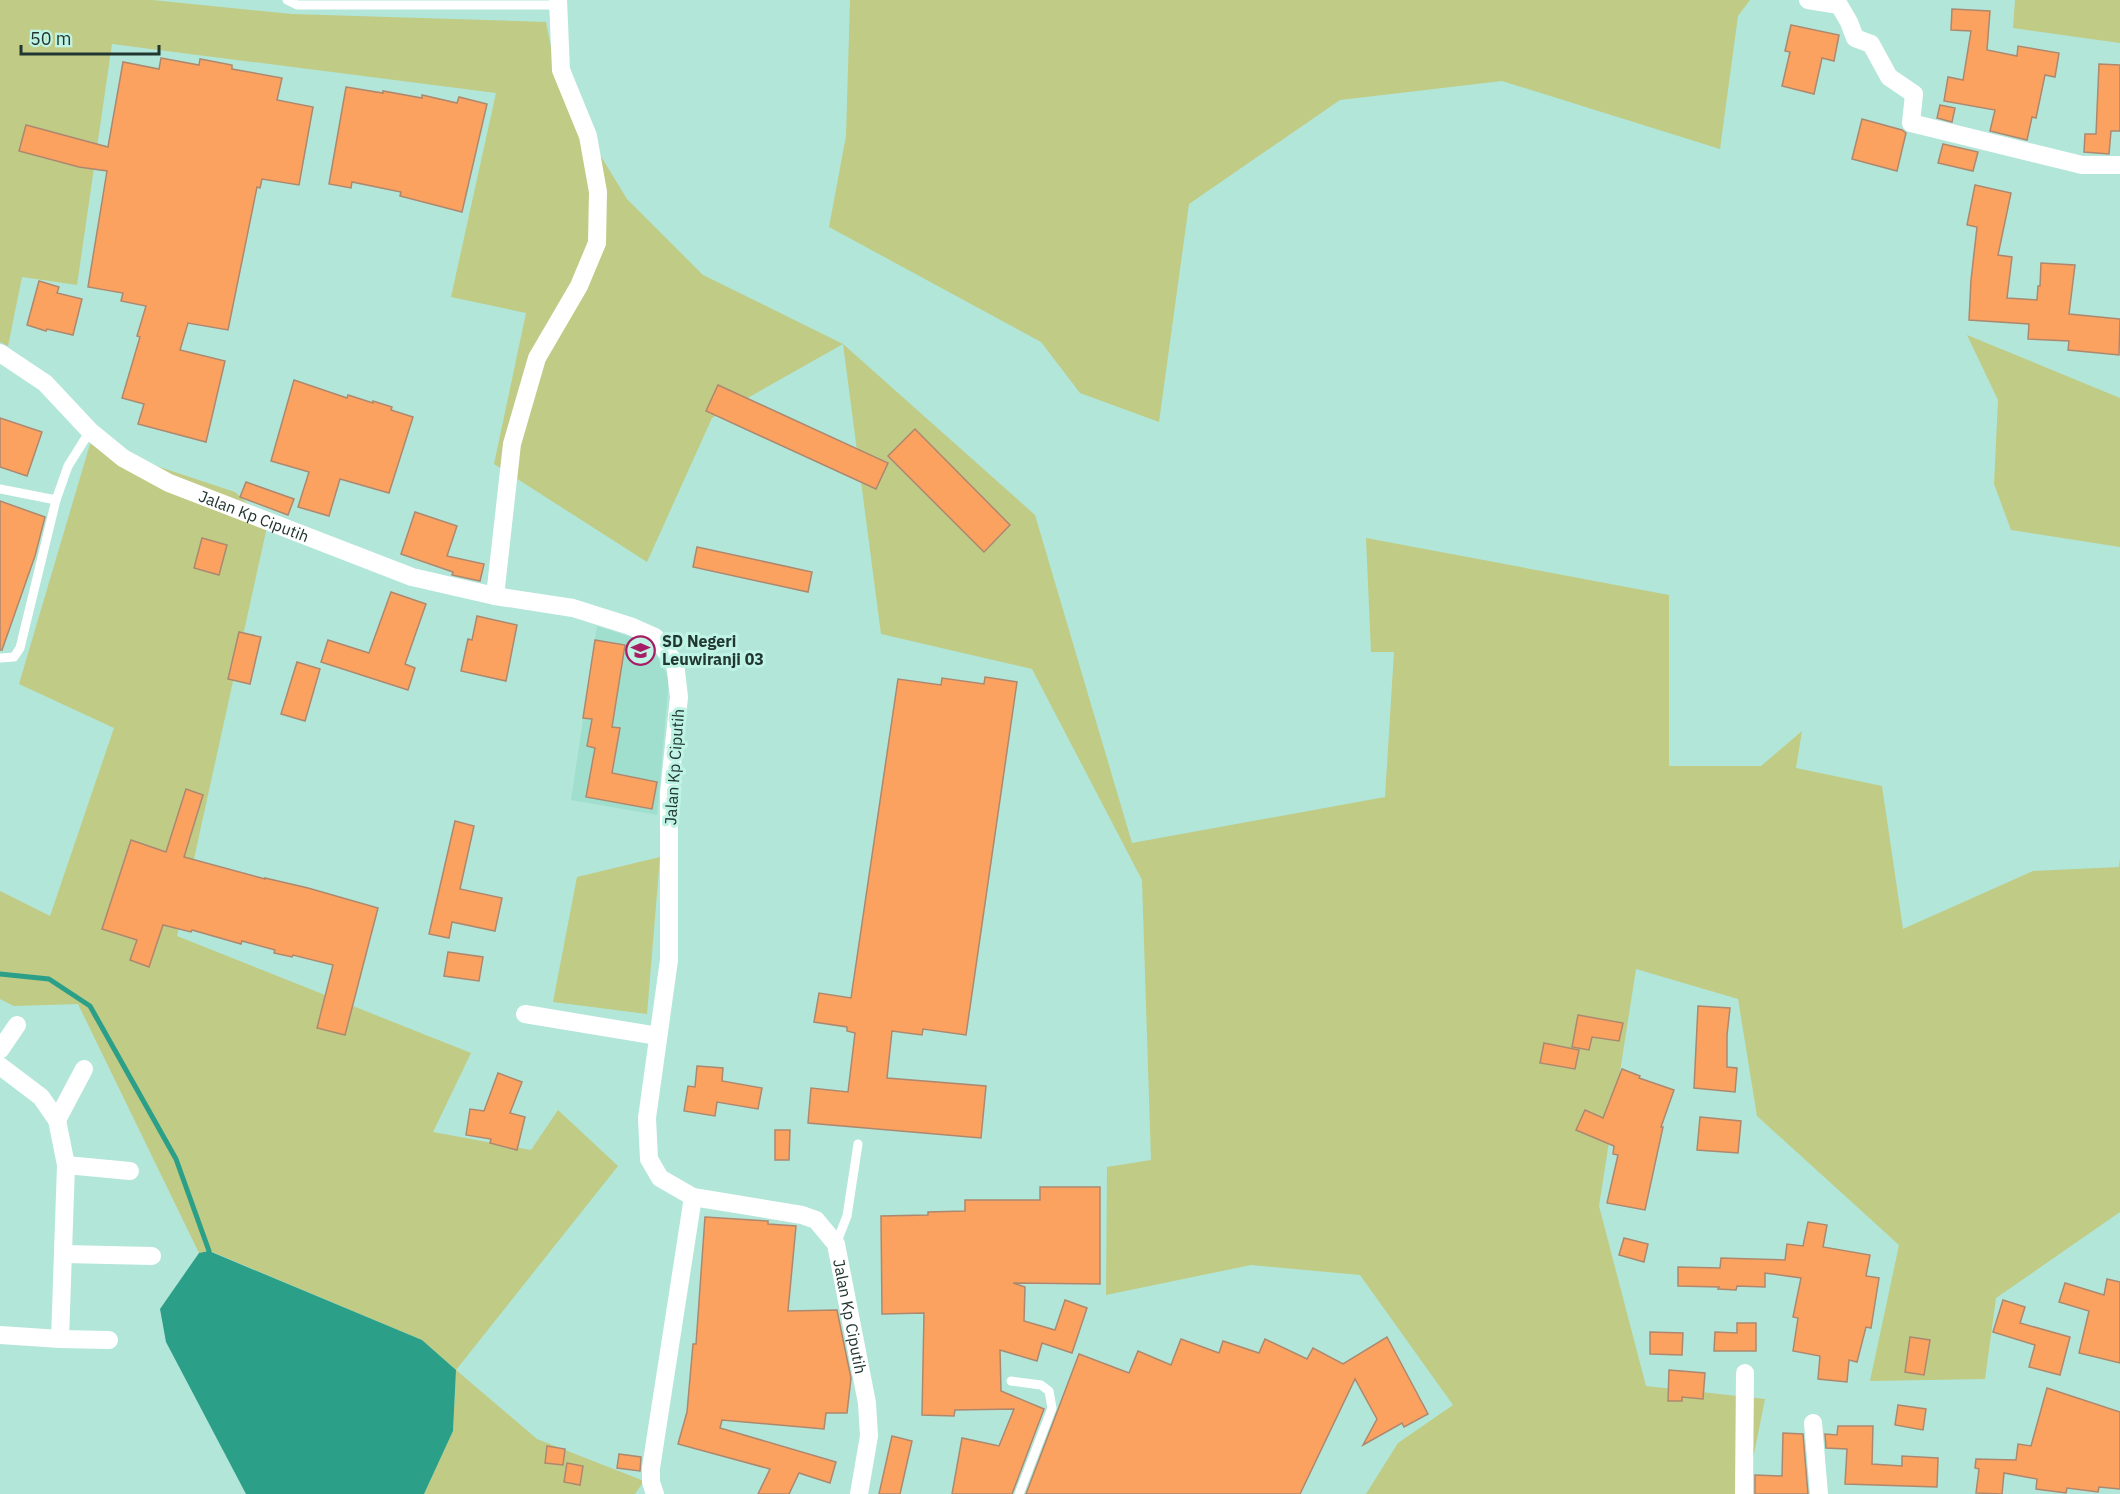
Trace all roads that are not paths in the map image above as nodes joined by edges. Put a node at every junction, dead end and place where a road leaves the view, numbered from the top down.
1 (287, 0) edge
2 (1808, 0) edge
3 (557, 2) edge
4 (2120, 165) edge
5 (0, 353) edge
6 (90, 431) junction
7 (0, 489) edge
8 (56, 500) junction
9 (495, 596) junction
10 (0, 657) edge
11 (525, 1014) dead end
12 (17, 1025) dead end
13 (658, 1036) junction
14 (0, 1050) edge
15 (0, 1066) edge
16 (84, 1069) dead end
17 (57, 1120) junction
18 (858, 1144) dead end
19 (66, 1165) junction
20 (130, 1171) dead end
21 (693, 1197) junction
22 (836, 1244) junction
23 (64, 1254) junction
24 (152, 1256) dead end
25 (0, 1335) edge
26 (60, 1339) junction
27 (109, 1340) dead end
28 (1745, 1373) dead end
29 (1011, 1381) dead end
30 (1813, 1423) dead end
31 (656, 1494) edge
32 (860, 1494) edge
33 (1019, 1494) edge
34 (1744, 1494) edge
35 (1820, 1494) edge

1 - 3 lane
2 - 4 street
3 - 9 street
5 - 6 street, Jalan Kp Ciputih
6 - 8 lane
6 - 9 street, Jalan Kp Ciputih
7 - 8 lane
8 - 10 lane
9 - 13 street, Jalan Kp Ciputih
11 - 13 street
12 - 14 street
13 - 21 street, Jalan Kp Ciputih
15 - 17 street
16 - 17 street
17 - 19 street
18 - 22 lane
19 - 20 street
19 - 23 street
21 - 22 street, Jalan Kp Ciputih
21 - 31 street
22 - 32 street, Jalan Kp Ciputih
23 - 24 street
23 - 26 street
25 - 26 street
26 - 27 street
28 - 34 street
29 - 33 lane
30 - 35 street

